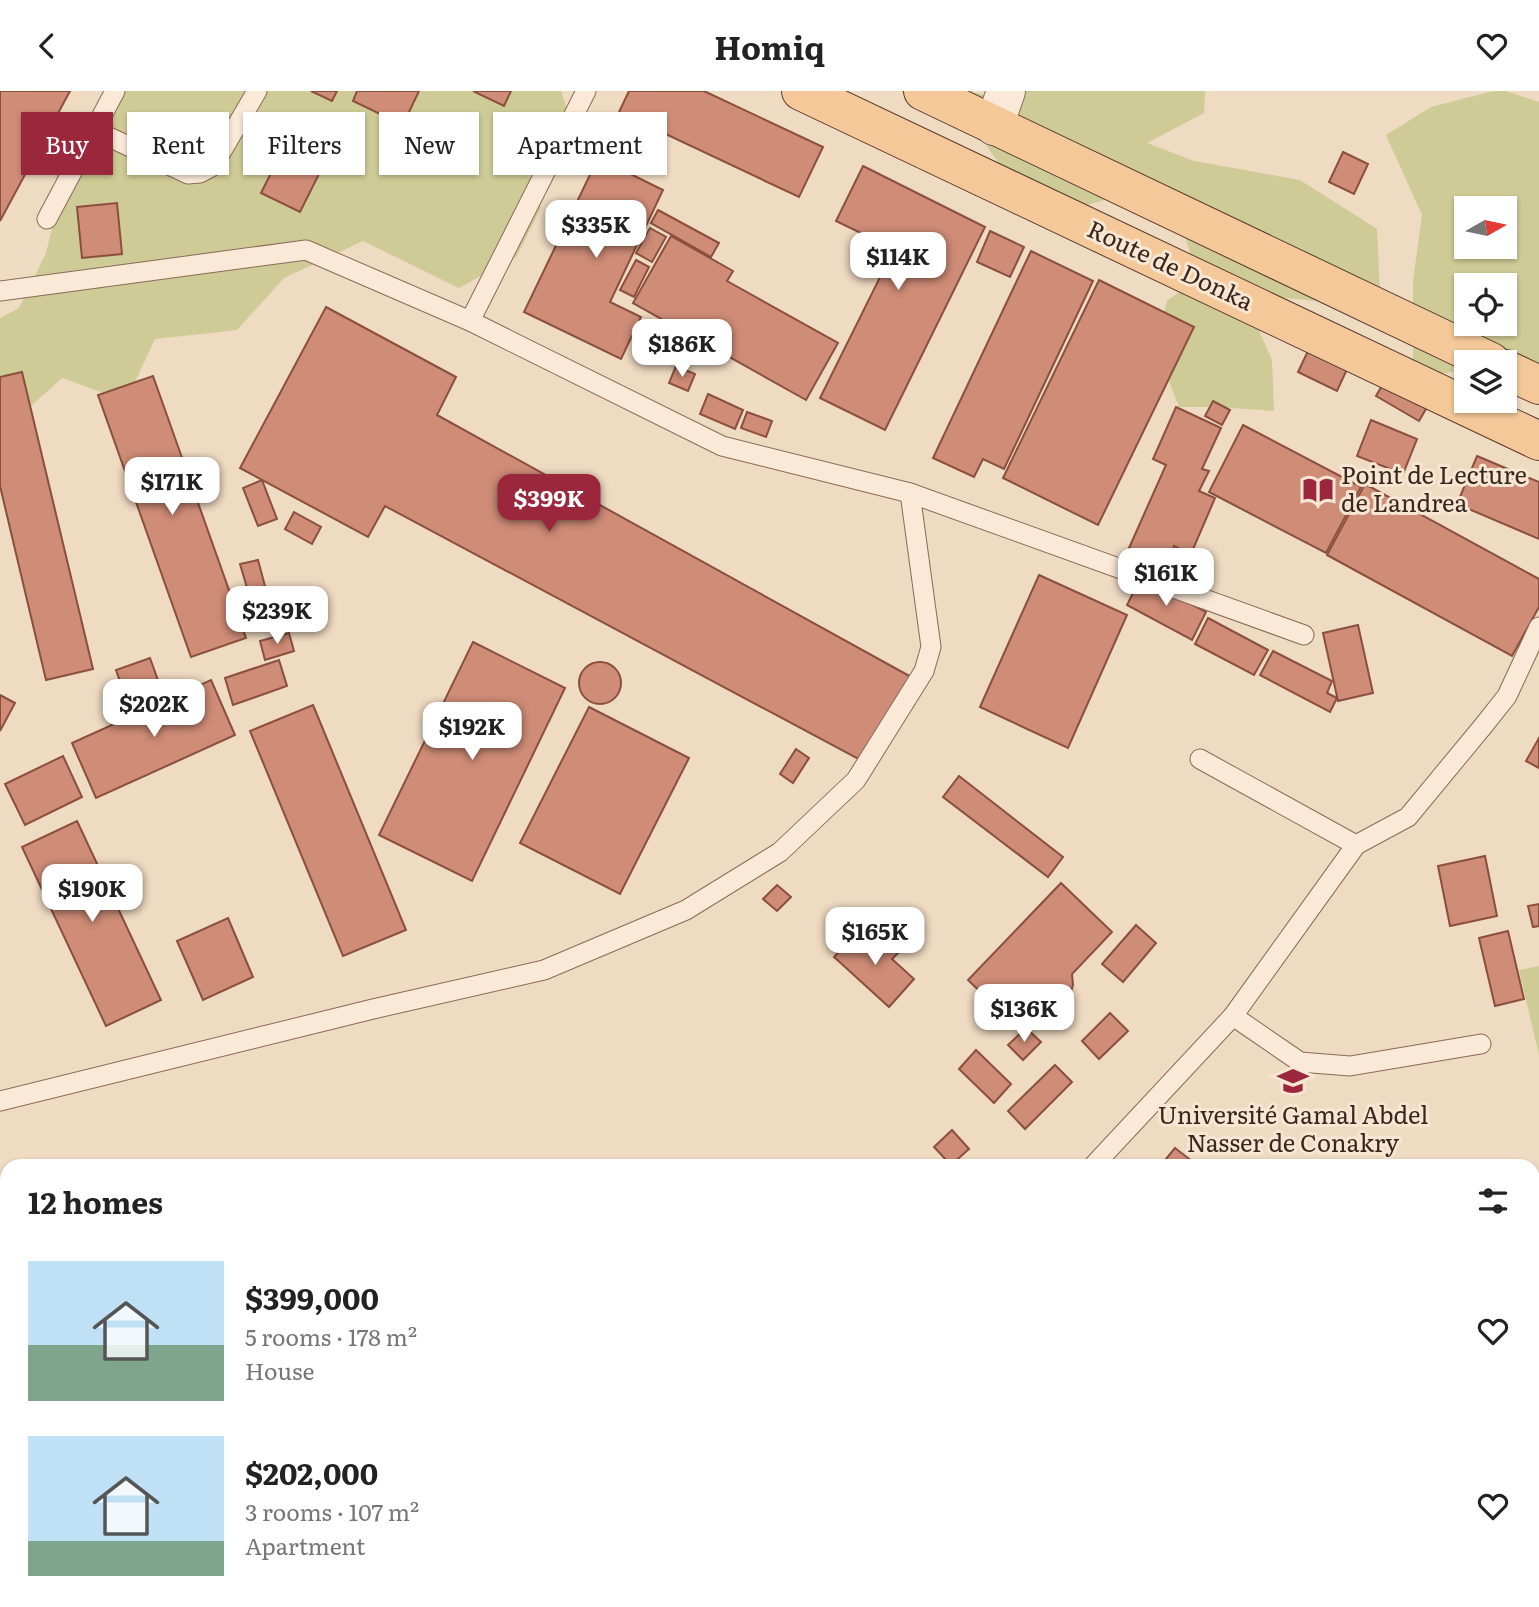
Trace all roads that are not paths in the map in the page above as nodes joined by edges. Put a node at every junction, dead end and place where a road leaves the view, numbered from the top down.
1 (115, 91) edge
2 (257, 91) edge
3 (586, 91) edge
4 (801, 91) edge
5 (923, 91) edge
6 (1000, 109) edge
7 (104, 112) edge
8 (113, 139) edge
9 (70, 175) edge
10 (47, 219) dead end
11 (0, 291) edge
12 (470, 321) junction
13 (1468, 350) edge
14 (1517, 375) edge
15 (1539, 385) edge
16 (1539, 441) edge
17 (910, 493) junction
18 (1539, 627) edge
19 (1304, 635) dead end
20 (1200, 759) dead end
21 (1356, 845) junction
22 (1233, 1016) junction
23 (1481, 1044) dead end
24 (0, 1101) edge
25 (1100, 1159) edge

1 - 7 lane
2 - 8 lane
3 - 12 lane
4 - 16 main road, Route de Donka
5 - 6 main road, Route de Donka
6 - 13 main road, Route de Donka
9 - 10 lane
11 - 12 lane
12 - 17 lane
14 - 15 main road
17 - 19 lane
17 - 24 lane
18 - 21 lane
20 - 21 lane
21 - 22 lane
22 - 23 lane
22 - 25 lane

